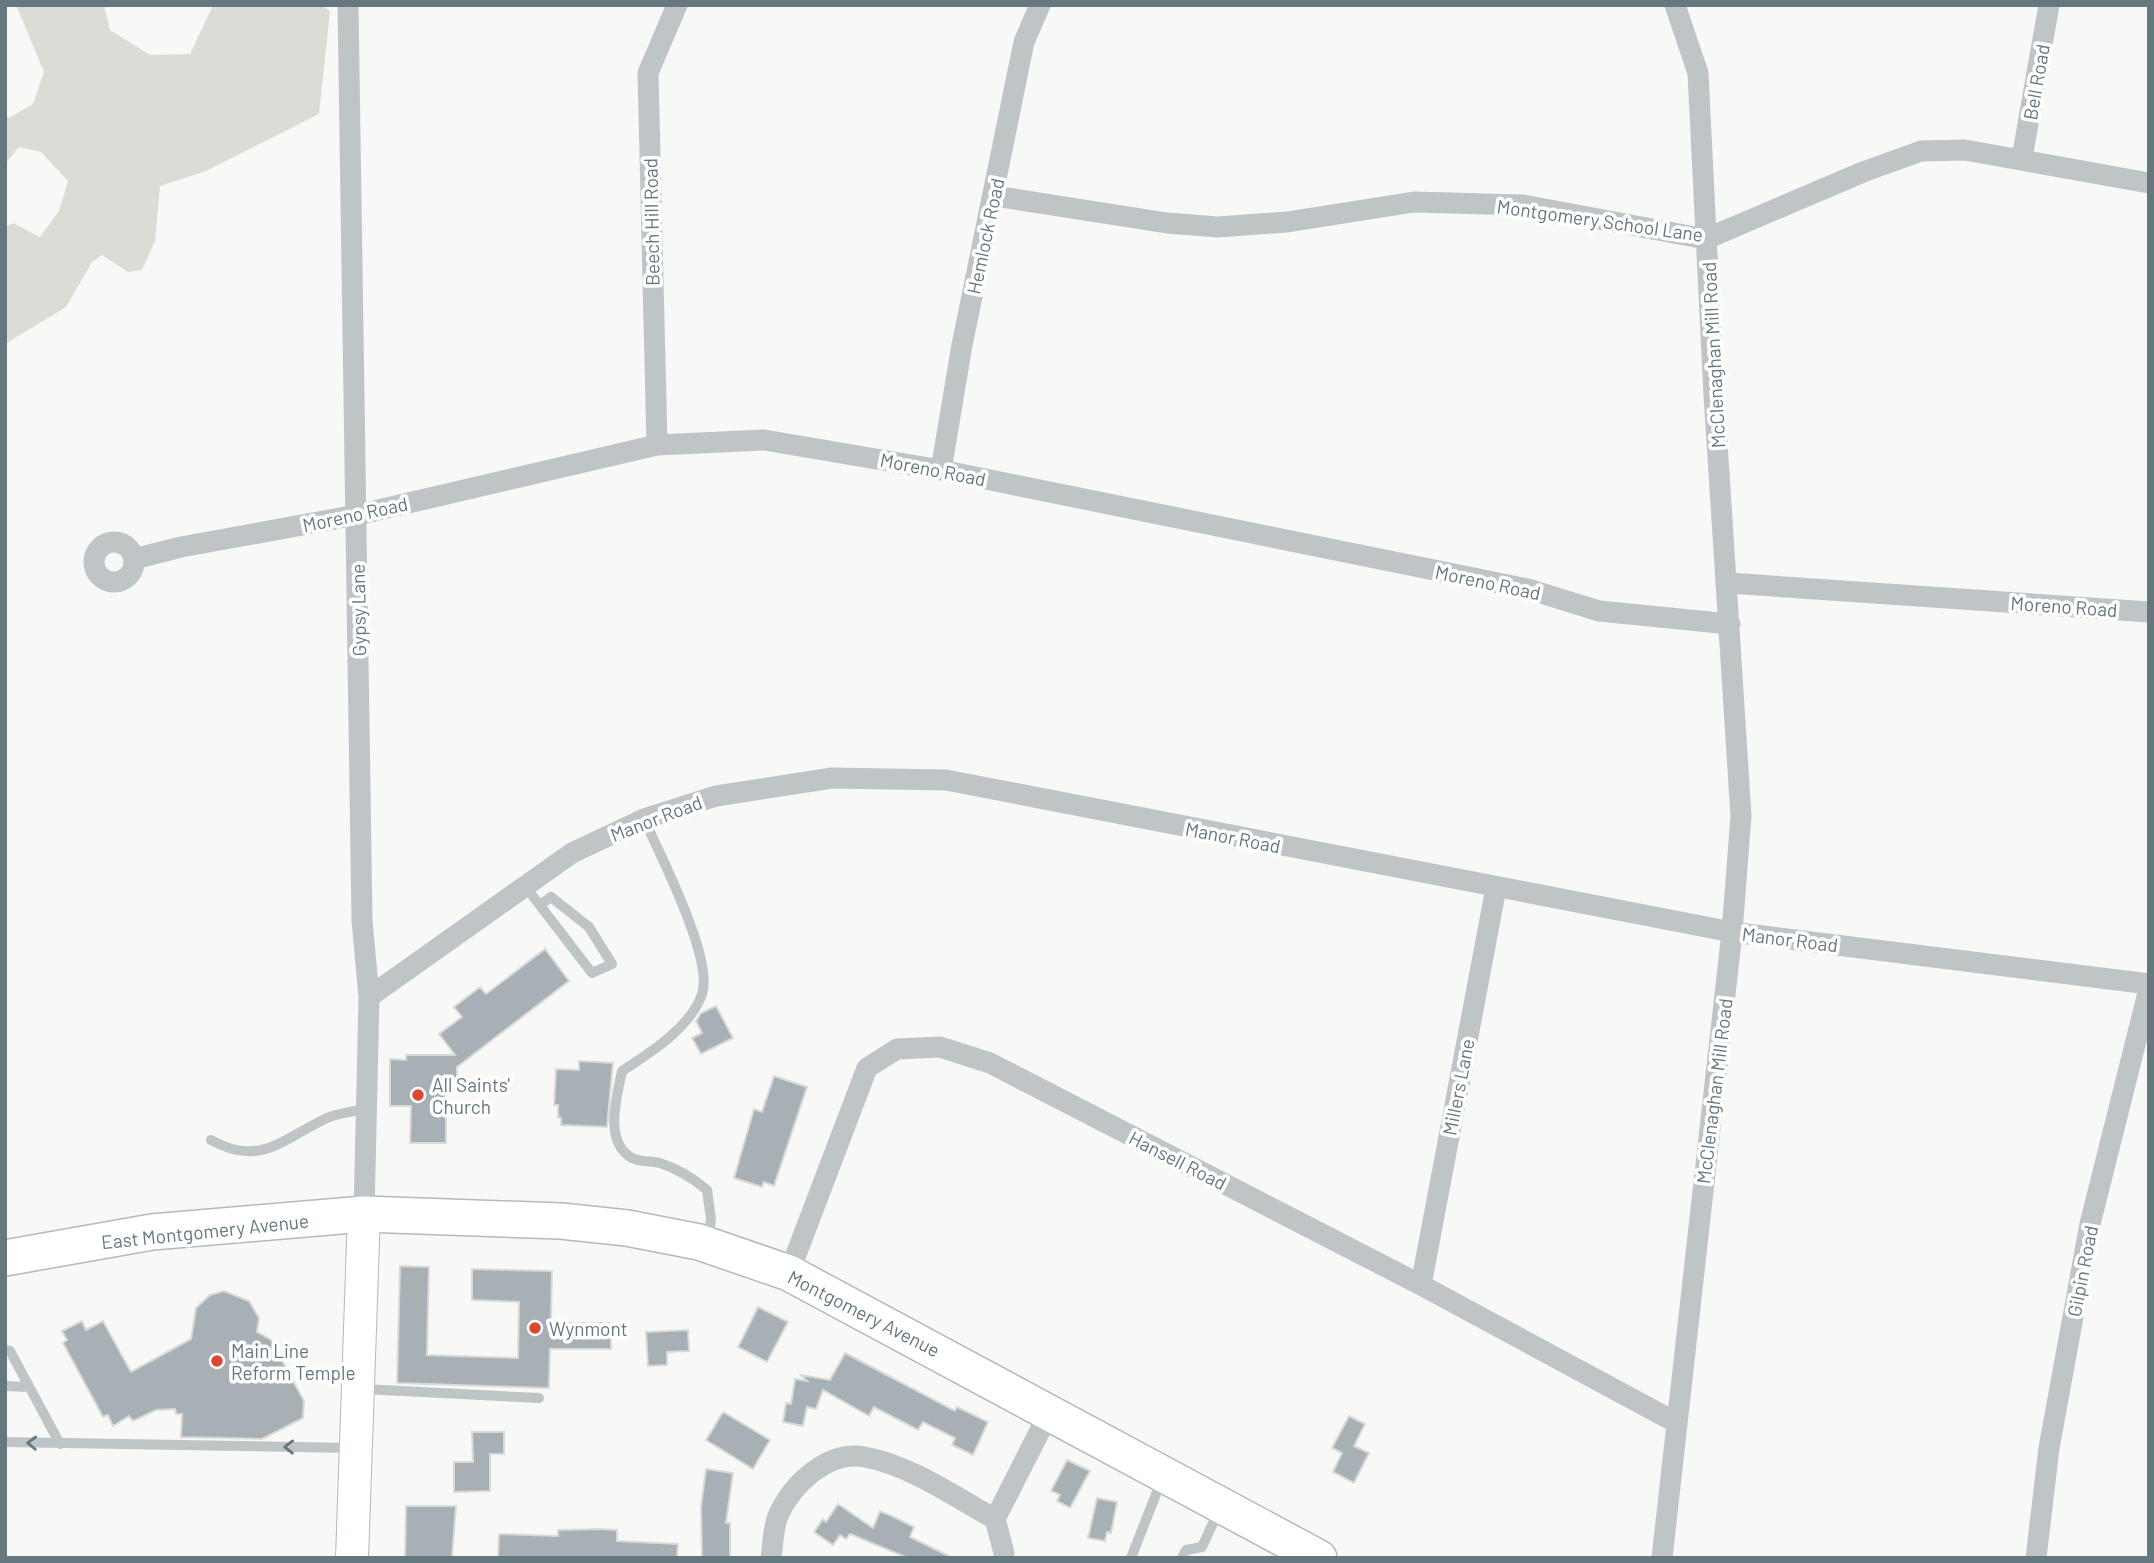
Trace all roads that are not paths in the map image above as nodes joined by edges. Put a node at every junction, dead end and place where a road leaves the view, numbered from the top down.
1 (348, 5) edge
2 (677, 5) edge
3 (1041, 5) edge
4 (1675, 5) edge
5 (2049, 5) edge
6 (2022, 158) junction
7 (2149, 183) edge
8 (994, 196) junction
9 (1706, 239) junction
10 (657, 445) junction
11 (941, 470) junction
12 (356, 516) junction
13 (134, 559) dead end
14 (1728, 583) junction
15 (2149, 612) edge
16 (1730, 624) junction
17 (644, 819) junction
18 (525, 886) junction
19 (1496, 888) junction
20 (540, 905) junction
21 (1732, 932) junction
22 (2149, 986) edge
23 (369, 997) junction
24 (364, 1110) junction
25 (211, 1140) dead end
26 (364, 1214) junction
27 (708, 1245) junction
28 (5, 1258) edge
29 (789, 1273) junction
30 (1421, 1285) junction
31 (5, 1350) edge
32 (5, 1385) edge
33 (29, 1387) junction
34 (360, 1389) junction
35 (539, 1398) dead end
36 (1050, 1411) junction
37 (1675, 1422) junction
38 (5, 1442) edge
39 (60, 1444) junction
40 (357, 1448) junction
41 (1165, 1473) junction
42 (1222, 1505) junction
43 (995, 1519) junction
44 (1004, 1553) dead end
45 (352, 1558) edge
46 (771, 1558) edge
47 (1131, 1558) edge
48 (1182, 1558) edge
49 (1319, 1558) edge
50 (1662, 1558) edge
51 (2036, 1558) edge

1 - 12 street, Gypsy Lane
2 - 10 street, Beech Hill Road
3 - 8 street, Hemlock Road
4 - 9 street, McClenaghan Mill Road
5 - 6 street, Bell Road
6 - 7 street, Montgomery School Lane
6 - 9 street, Montgomery School Lane
8 - 9 street, Montgomery School Lane
8 - 11 street, Hemlock Road
9 - 14 street, McClenaghan Mill Road
10 - 11 street, Moreno Road
10 - 12 street, Moreno Road
11 - 16 street, Moreno Road
12 - 13 street, Moreno Road
12 - 23 street, Gypsy Lane
14 - 15 street, Moreno Road
14 - 16 street, McClenaghan Mill Road
16 - 21 street, McClenaghan Mill Road
17 - 18 street, Manor Road
17 - 19 street, Manor Road
17 - 27 lane
18 - 20 lane
18 - 23 street, Manor Road
19 - 21 street, Manor Road
19 - 30 street, Millers Lane
20 - 20 lane
21 - 22 street, Manor Road
21 - 37 street, McClenaghan Mill Road
22 - 51 street, Gilpin Road
23 - 24 street, Gypsy Lane
24 - 25 lane
24 - 26 street, Gypsy Lane
26 - 27 main road, Montgomery Avenue
26 - 28 main road, East Montgomery Avenue
26 - 34 street
27 - 29 main road, Montgomery Avenue
29 - 30 street, Hansell Road
29 - 36 main road, Montgomery Avenue
30 - 37 street, Hansell Road
31 - 33 lane
32 - 33 lane
33 - 39 lane
34 - 35 lane
34 - 40 street
36 - 41 main road, Montgomery Avenue
36 - 43 street
37 - 50 street, McClenaghan Mill Road
39 -> 38 lane
40 -> 39 lane
40 - 45 street
41 - 42 main road, Montgomery Avenue
41 - 47 lane
42 - 48 lane
42 - 49 main road, Montgomery Avenue
43 - 44 street
43 - 46 street

